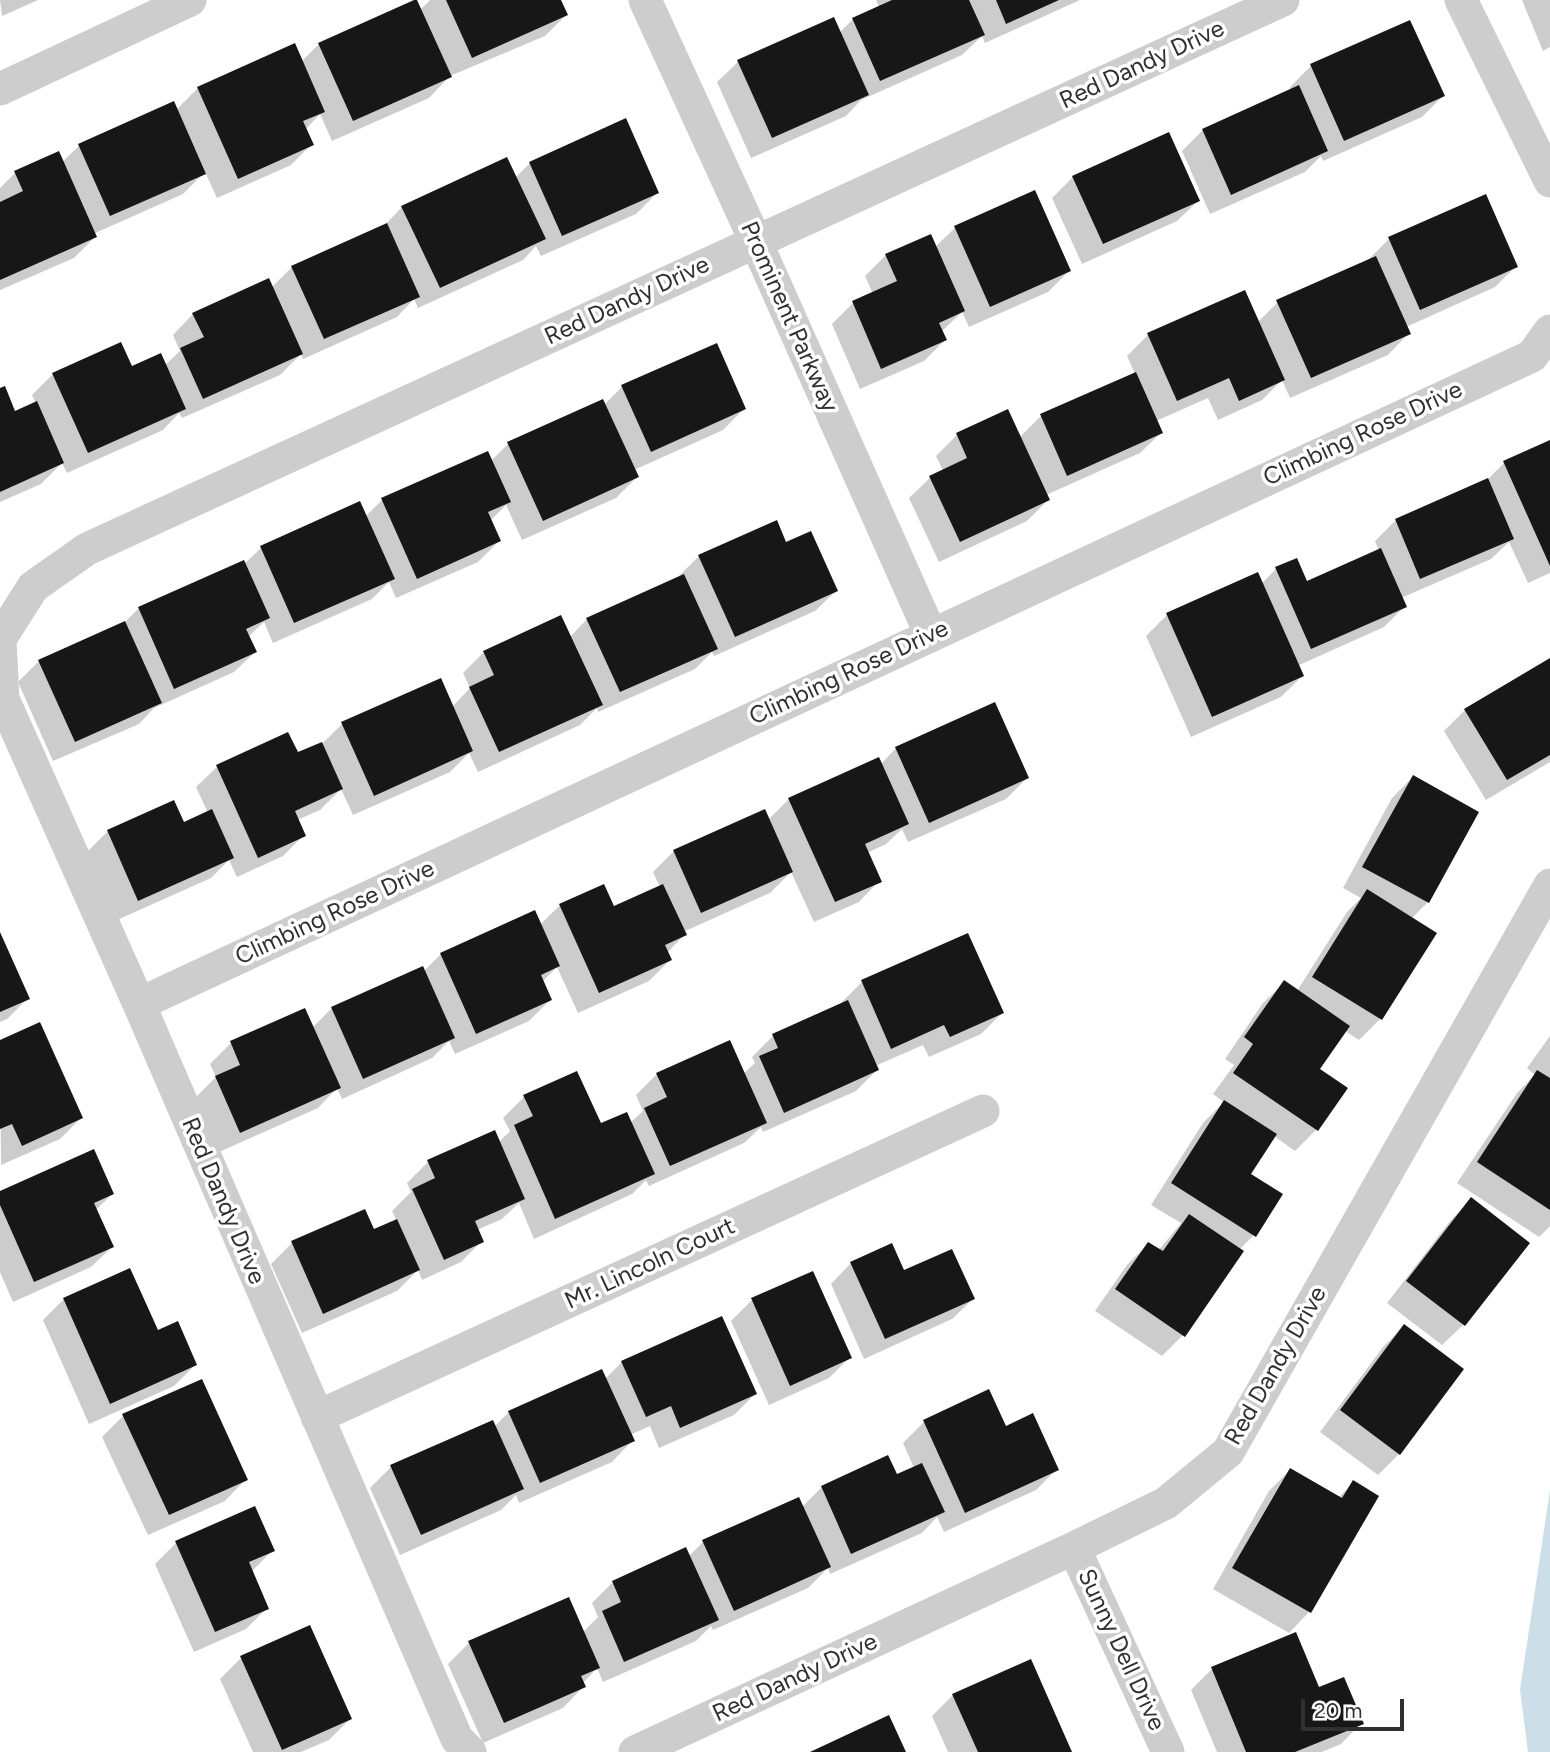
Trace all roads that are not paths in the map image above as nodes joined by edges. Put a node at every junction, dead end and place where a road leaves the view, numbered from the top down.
1 (190, 0) edge
2 (645, 0) edge
3 (1283, 0) edge
4 (1461, 0) edge
5 (0, 89) edge
6 (1550, 181) edge
7 (756, 242) junction
8 (1550, 331) edge
9 (930, 635) junction
10 (0, 640) edge
11 (1550, 885) edge
12 (139, 1004) junction
13 (982, 1111) dead end
14 (317, 1417) junction
15 (1074, 1548) junction
16 (470, 1752) edge
17 (635, 1752) edge
18 (1168, 1752) edge

1 - 5 street
2 - 7 street, Prominent Parkway
3 - 7 street, Red Dandy Drive
4 - 6 street
7 - 9 street, Prominent Parkway
7 - 10 street, Red Dandy Drive
8 - 9 street, Climbing Rose Drive
9 - 12 street, Climbing Rose Drive
10 - 12 street, Red Dandy Drive
11 - 15 street, Red Dandy Drive
12 - 14 street, Red Dandy Drive
13 - 14 street, Mr. Lincoln Court
14 - 16 street, Red Dandy Drive
15 - 17 street, Red Dandy Drive
15 - 18 street, Sunny Dell Drive

